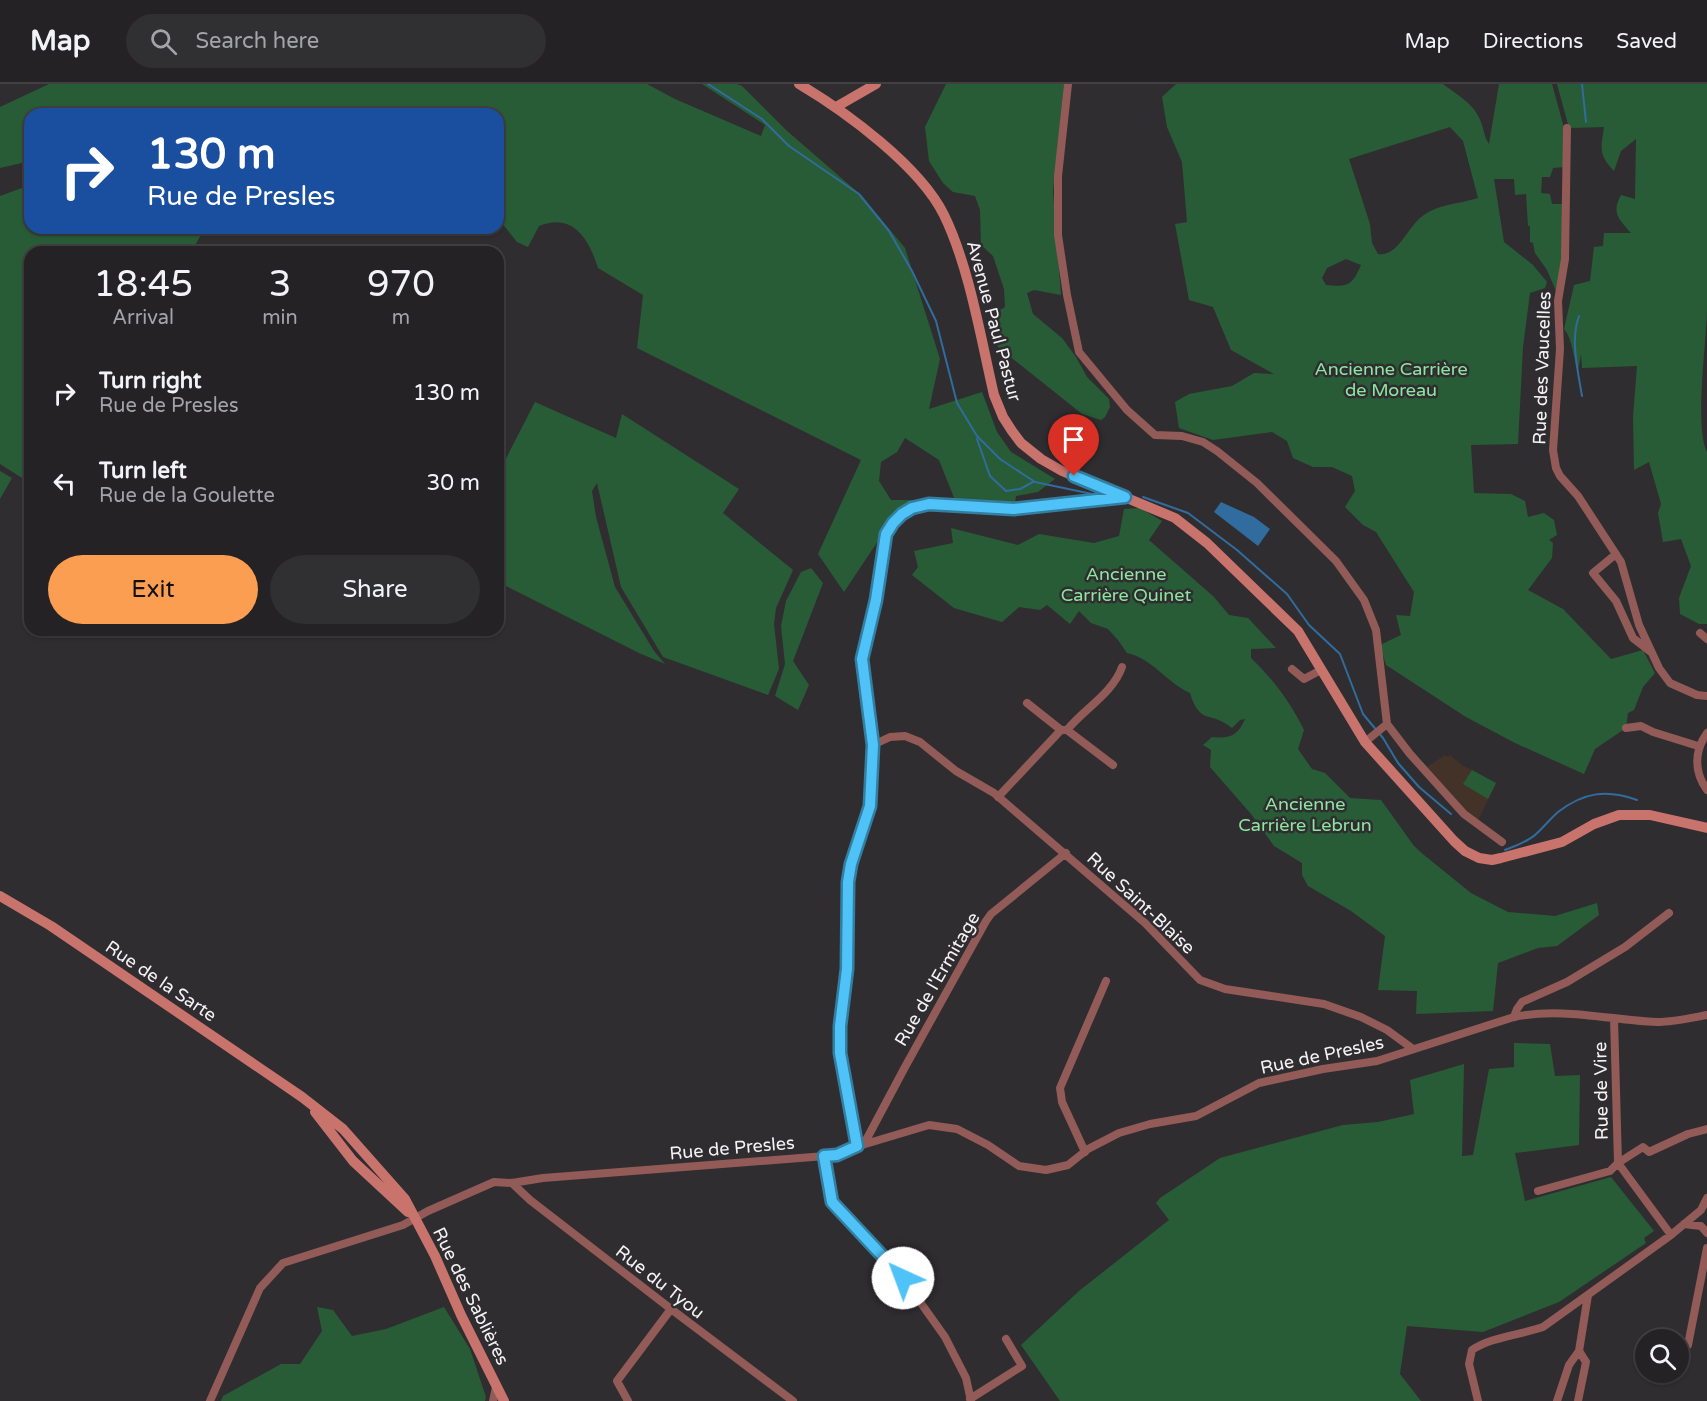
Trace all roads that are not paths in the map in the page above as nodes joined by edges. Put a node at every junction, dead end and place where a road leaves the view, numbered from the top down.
1 (800, 84) edge
2 (876, 84) edge
3 (1068, 84) edge
4 (836, 107) junction
5 (1567, 128) dead end
6 (1125, 497) junction
7 (1616, 554) junction
8 (1700, 633) dead end
9 (1707, 639) edge
10 (1652, 653) junction
11 (1122, 667) dead end
12 (1292, 669) dead end
13 (1321, 670) junction
14 (1707, 696) edge
15 (1027, 703) dead end
16 (1381, 728) junction
17 (1626, 728) dead end
18 (1064, 730) junction
19 (1707, 733) edge
20 (1365, 742) junction
21 (873, 745) junction
22 (1698, 746) junction
23 (1113, 765) dead end
24 (1707, 790) edge
25 (998, 797) junction
26 (1707, 828) edge
27 (1502, 842) dead end
28 (1066, 853) junction
29 (0, 896) edge
30 (1670, 913) dead end
31 (1106, 981) dead end
32 (1707, 1015) edge
33 (1514, 1017) junction
34 (1614, 1018) junction
35 (1413, 1049) junction
36 (1707, 1129) edge
37 (861, 1145) junction
38 (1085, 1152) junction
39 (824, 1156) junction
40 (1618, 1163) junction
41 (512, 1183) junction
42 (1538, 1191) dead end
43 (1707, 1198) edge
44 (415, 1218) junction
45 (1684, 1224) junction
46 (1707, 1233) edge
47 (1671, 1235) junction
48 (1707, 1248) edge
49 (1588, 1295) junction
50 (670, 1309) junction
51 (1006, 1339) dead end
52 (1689, 1340) edge
53 (1579, 1351) junction
54 (496, 1387) junction
55 (971, 1400) edge
56 (210, 1401) edge
57 (493, 1401) edge
58 (504, 1401) edge
59 (628, 1401) edge
60 (793, 1401) edge
61 (1478, 1401) edge
62 (1557, 1401) edge
63 (1578, 1401) edge

1 - 4 main road, Avenue Paul Pastur
2 - 4 main road
3 - 16 street
4 - 6 main road, Avenue Paul Pastur
5 - 7 street, Rue des Vaucelles
6 - 13 main road, Avenue Paul Pastur
6 - 21 street
7 - 10 street, Rue des Vaucelles
7 - 10 street
8 - 9 street
10 - 14 street, Rue des Vaucelles
11 - 18 street
12 - 13 street
13 - 20 main road, Avenue Paul Pastur
15 - 18 street
16 - 20 street
16 - 27 street
17 - 22 street
18 - 23 street
18 - 25 street
19 - 22 street
20 - 26 main road, Avenue Paul Pastur
21 - 25 street, Rue Saint-Blaise
21 - 37 street
22 - 24 street
25 - 28 street, Rue Saint-Blaise
28 - 35 street, Rue Saint-Blaise
28 - 37 street, Rue de l'Ermitage
29 - 44 main road, Rue de la Sarte
30 - 33 street
31 - 38 street
32 - 34 street, Rue de Presles
33 - 34 street, Rue de Presles
33 - 35 street, Rue de Presles
34 - 40 street, Rue de Vire
35 - 38 street, Rue de Presles
36 - 40 street, Rue de Vire
37 - 38 street, Rue de Presles
37 - 39 street, Rue de Presles
39 - 41 street, Rue de Presles
39 - 55 street
40 - 42 street, Rue de Vire
40 - 47 street, Rue de Vire
41 - 44 street, Rue de Presles
41 - 50 street, Rue du Tyou
43 - 45 street
44 - 54 main road, Rue des Sablières
44 - 56 street, Rue de Presles
45 - 46 street
45 - 47 street
47 - 49 street
48 - 52 street
49 - 53 street
49 - 61 street
50 - 59 street
50 - 60 street, Rue du Tyou
51 - 55 street
53 - 62 street
53 - 63 street
54 - 57 street, Rue des Sablières
54 - 58 main road, Rue des Sablières

